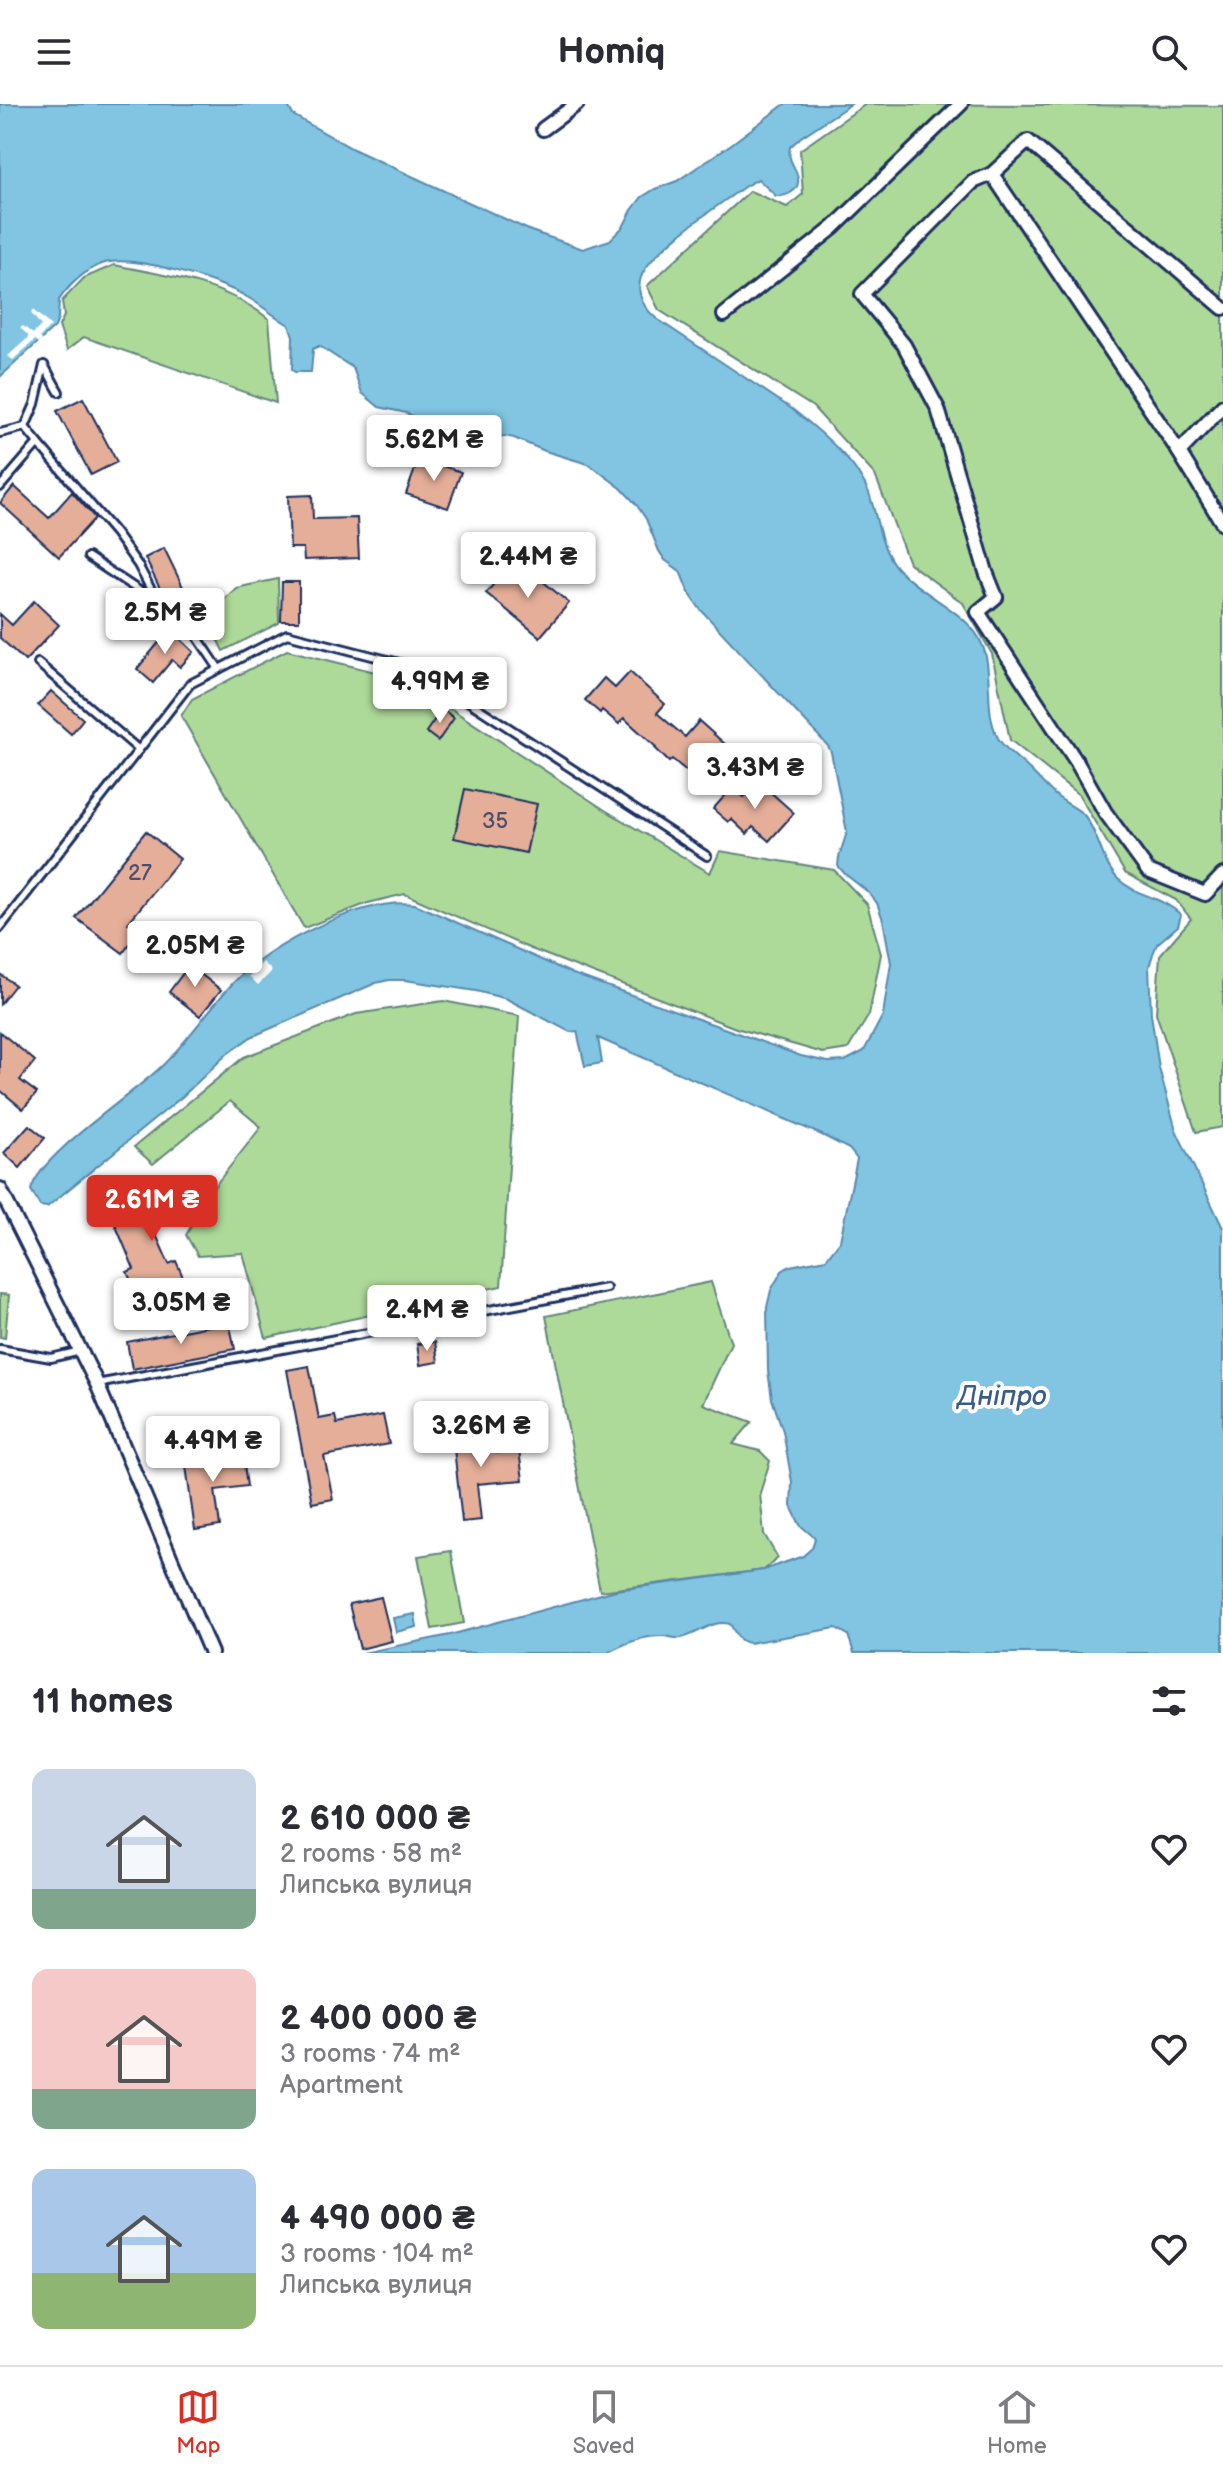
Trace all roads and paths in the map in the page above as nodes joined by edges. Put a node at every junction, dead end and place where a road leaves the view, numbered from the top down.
1 (577, 104) edge
2 (961, 104) edge
3 (543, 129) dead end
4 (992, 174) junction
5 (1223, 308) edge
6 (724, 315) dead end
7 (59, 392) dead end
8 (1223, 406) edge
9 (25, 427) junction
10 (0, 433) edge
11 (38, 443) junction
12 (1179, 452) junction
13 (0, 487) edge
14 (1223, 524) edge
15 (88, 557) dead end
16 (158, 603) junction
17 (38, 663) dead end
18 (219, 669) junction
19 (139, 750) junction
20 (707, 856) dead end
21 (1223, 875) edge
22 (0, 928) edge
23 (0, 1189) edge
24 (606, 1288) dead end
25 (0, 1349) edge
26 (81, 1351) junction
27 (97, 1384) junction
28 (211, 1653) edge

1 - 3 street
2 - 6 street
4 - 5 street
4 - 12 street
4 - 21 street
7 - 9 lane
8 - 12 street
9 - 10 lane
9 - 11 lane
11 - 13 lane
11 - 16 lane
12 - 14 street
15 - 16 lane
16 - 18 lane
17 - 19 lane
18 - 19 lane
18 - 20 lane
19 - 22 lane
23 - 26 street
24 - 27 lane
25 - 26 lane
26 - 27 street
27 - 28 street

